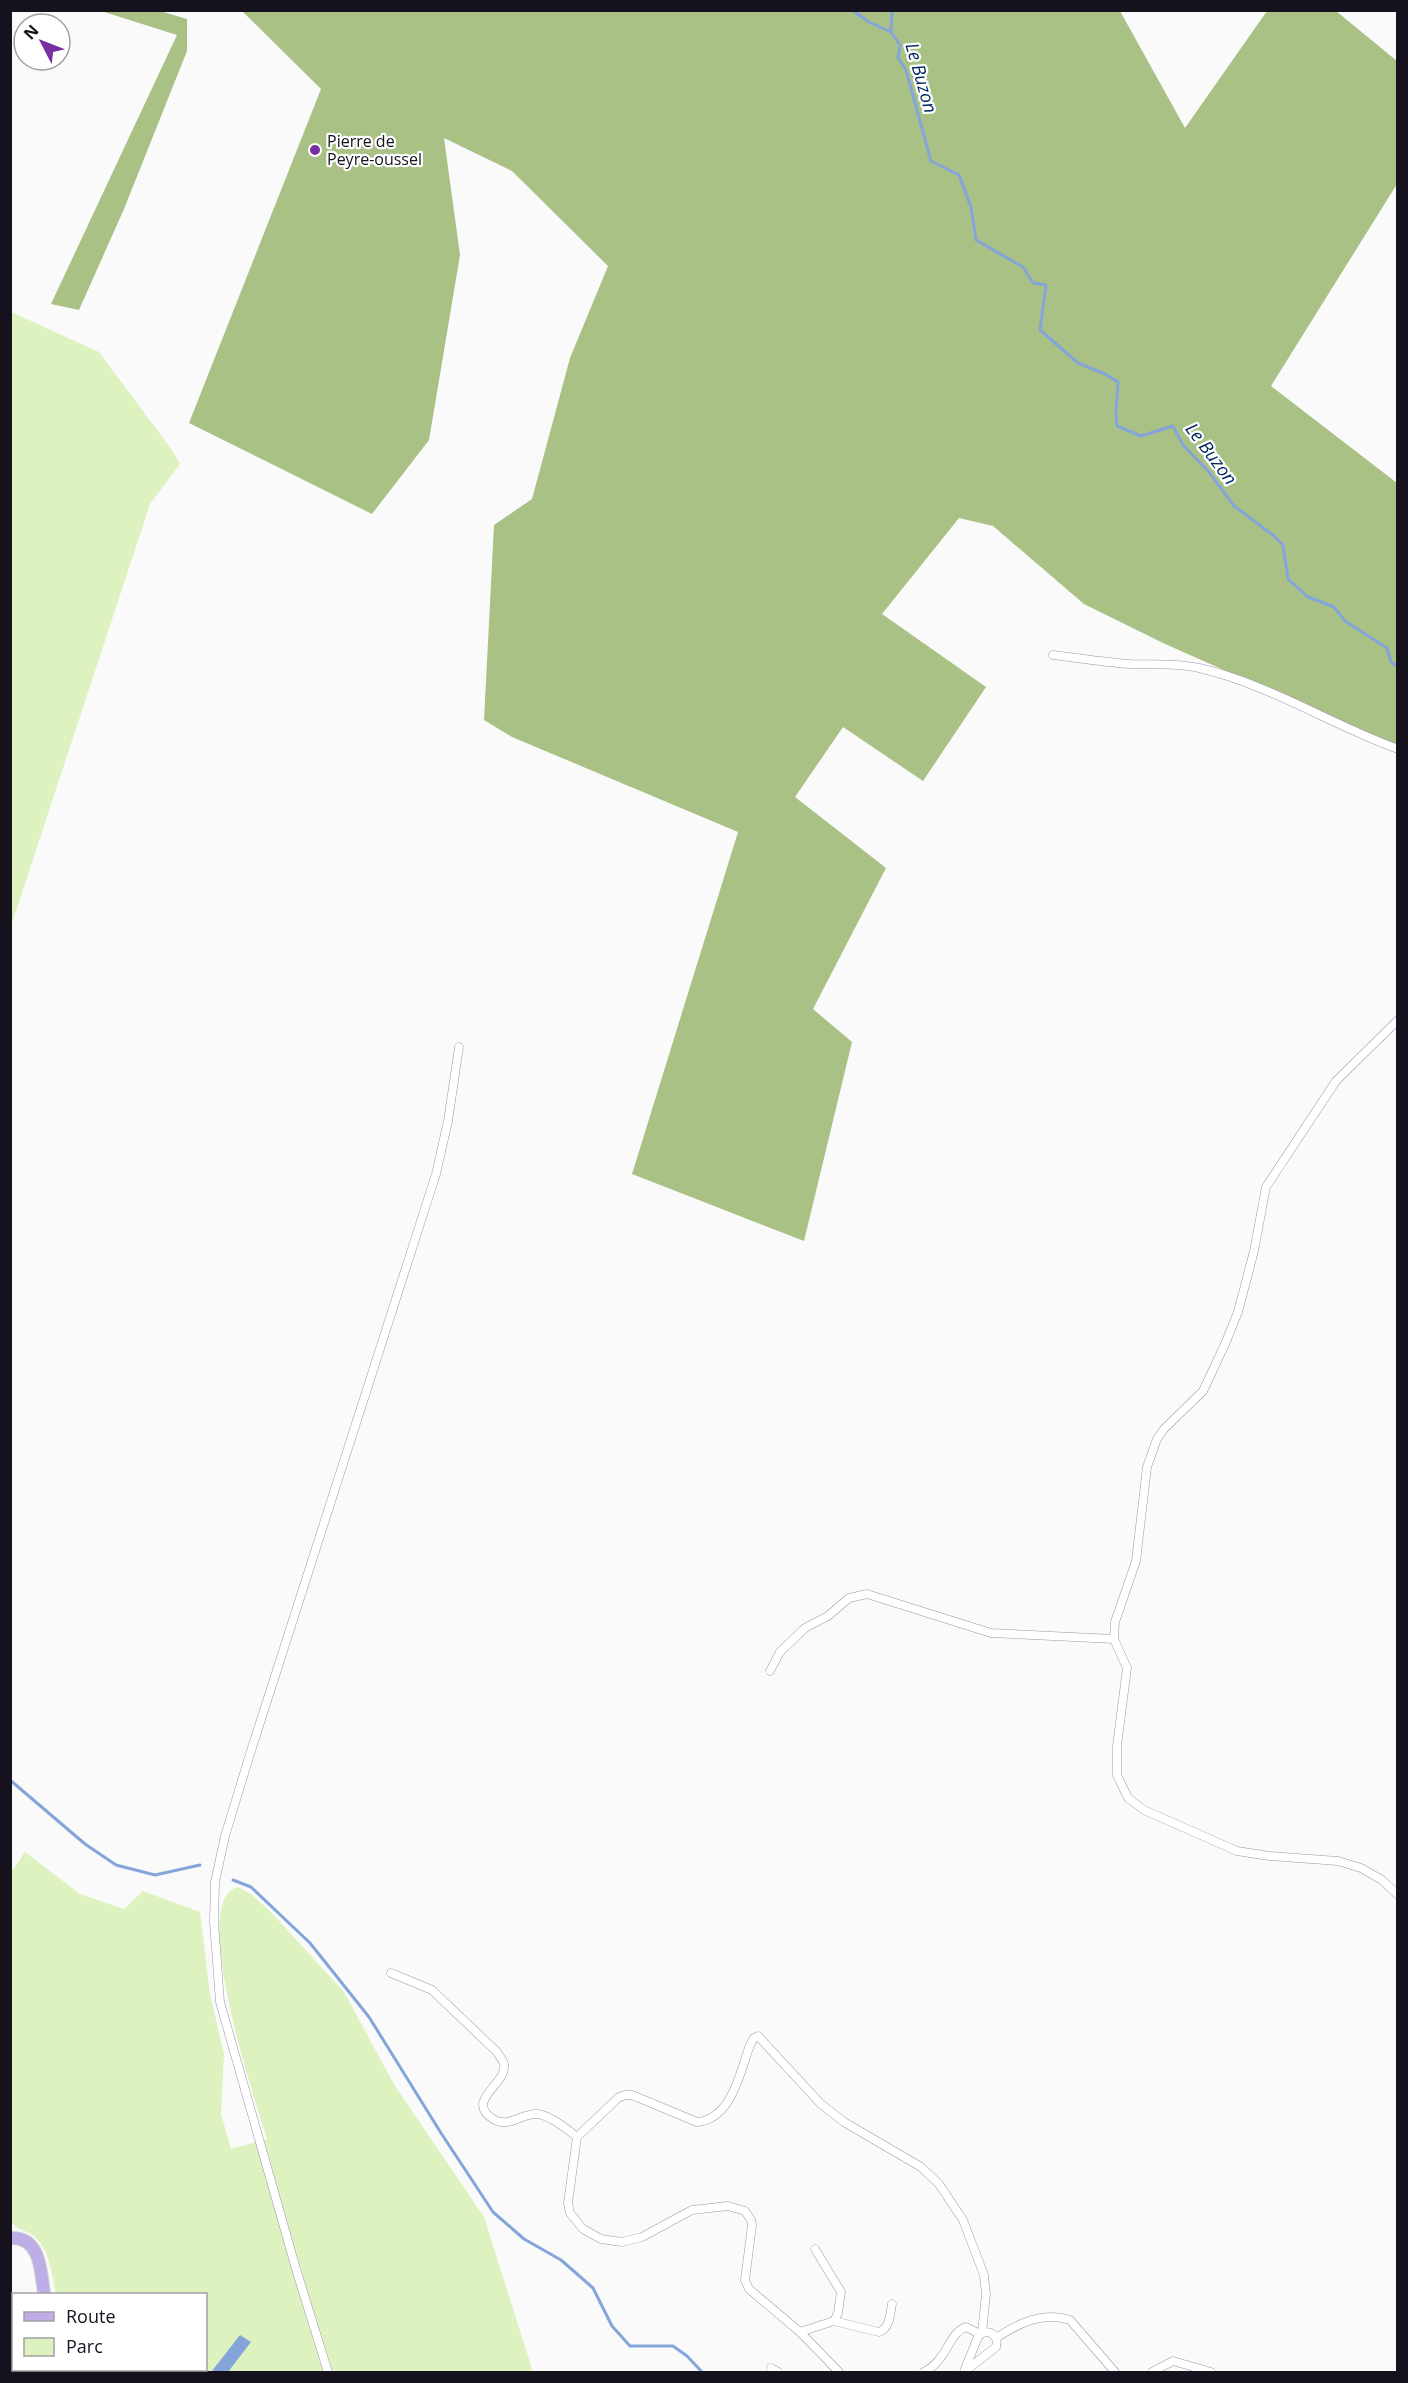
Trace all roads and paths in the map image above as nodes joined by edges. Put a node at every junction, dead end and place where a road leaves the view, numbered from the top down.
1 (1053, 655) dead end
2 (1398, 750) edge
3 (1398, 1020) edge
4 (459, 1047) dead end
5 (1114, 1639) junction
6 (770, 1671) dead end
7 (1398, 1895) edge
8 (391, 1973) dead end
9 (577, 2137) junction
10 (10, 2238) edge
11 (815, 2249) dead end
12 (44, 2293) edge
13 (892, 2304) dead end
14 (834, 2321) junction
15 (800, 2332) junction
16 (980, 2336) junction
17 (996, 2338) junction
18 (987, 2352) junction
19 (328, 2373) edge
20 (839, 2373) edge
21 (924, 2373) edge
22 (963, 2373) edge
23 (1115, 2373) edge
24 (1152, 2373) edge
25 (1211, 2373) edge

1 - 2 street
3 - 5 street
4 - 19 street
5 - 6 street
5 - 7 street
8 - 9 street
9 - 15 street
9 - 16 street
10 - 12 main road
11 - 14 street
13 - 14 street
14 - 15 street
15 - 20 street
16 - 17 street
16 - 18 street
16 - 21 street
16 - 22 street
17 - 18 street
17 - 23 street
18 - 22 street
24 - 25 street

